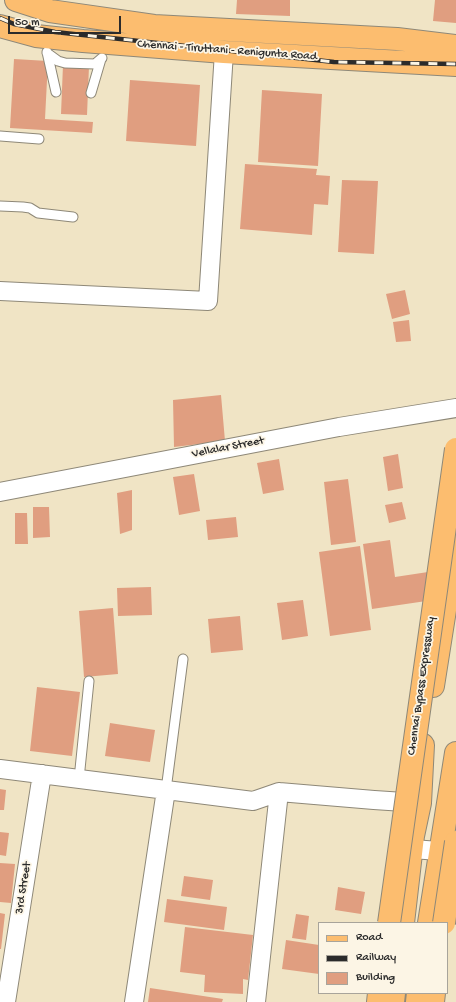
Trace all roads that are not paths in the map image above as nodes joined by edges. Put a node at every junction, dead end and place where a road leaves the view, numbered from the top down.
1 (16, 0) edge
2 (0, 26) edge
3 (47, 45) junction
4 (456, 46) edge
5 (104, 50) junction
6 (224, 52) junction
7 (456, 65) edge
8 (56, 92) dead end
9 (91, 93) dead end
10 (0, 136) edge
11 (39, 139) dead end
12 (0, 206) edge
13 (73, 217) dead end
14 (0, 291) edge
15 (456, 408) edge
16 (456, 449) edge
17 (0, 492) edge
18 (456, 540) edge
19 (183, 659) dead end
20 (89, 681) dead end
21 (456, 753) edge
22 (0, 769) edge
23 (42, 774) junction
24 (79, 779) junction
25 (166, 790) junction
26 (279, 792) junction
27 (420, 803) junction
28 (451, 848) edge
29 (412, 849) junction
30 (389, 922) edge
31 (403, 922) edge
32 (429, 922) edge
33 (444, 922) edge
34 (6, 1002) edge
35 (134, 1002) edge
36 (256, 1002) edge

1 - 4 main road, Chennai - Tiruttani - Renigunta Road
2 - 3 main road, Chennai - Tiruttani - Renigunta Road
3 - 5 main road, Chennai - Tiruttani - Renigunta Road
3 - 8 lane
5 - 6 main road, Chennai - Tiruttani - Renigunta Road
5 - 9 lane
6 - 7 main road, Chennai - Tiruttani - Renigunta Road
6 - 14 street
10 - 11 lane
12 - 13 lane
15 - 17 street, Vellalar Street
16 - 30 main road, Chennai Bypass Expressway, bridge
18 - 27 main road
19 - 25 lane
20 - 24 lane
21 - 28 main road
22 - 23 street
23 - 24 street
23 - 34 street, 3rd Street
24 - 25 street
25 - 26 street
25 - 35 street
26 - 27 street
26 - 36 street
27 - 29 main road
28 - 29 street
28 - 32 main road
28 - 33 main road, bridge
29 - 31 main road

